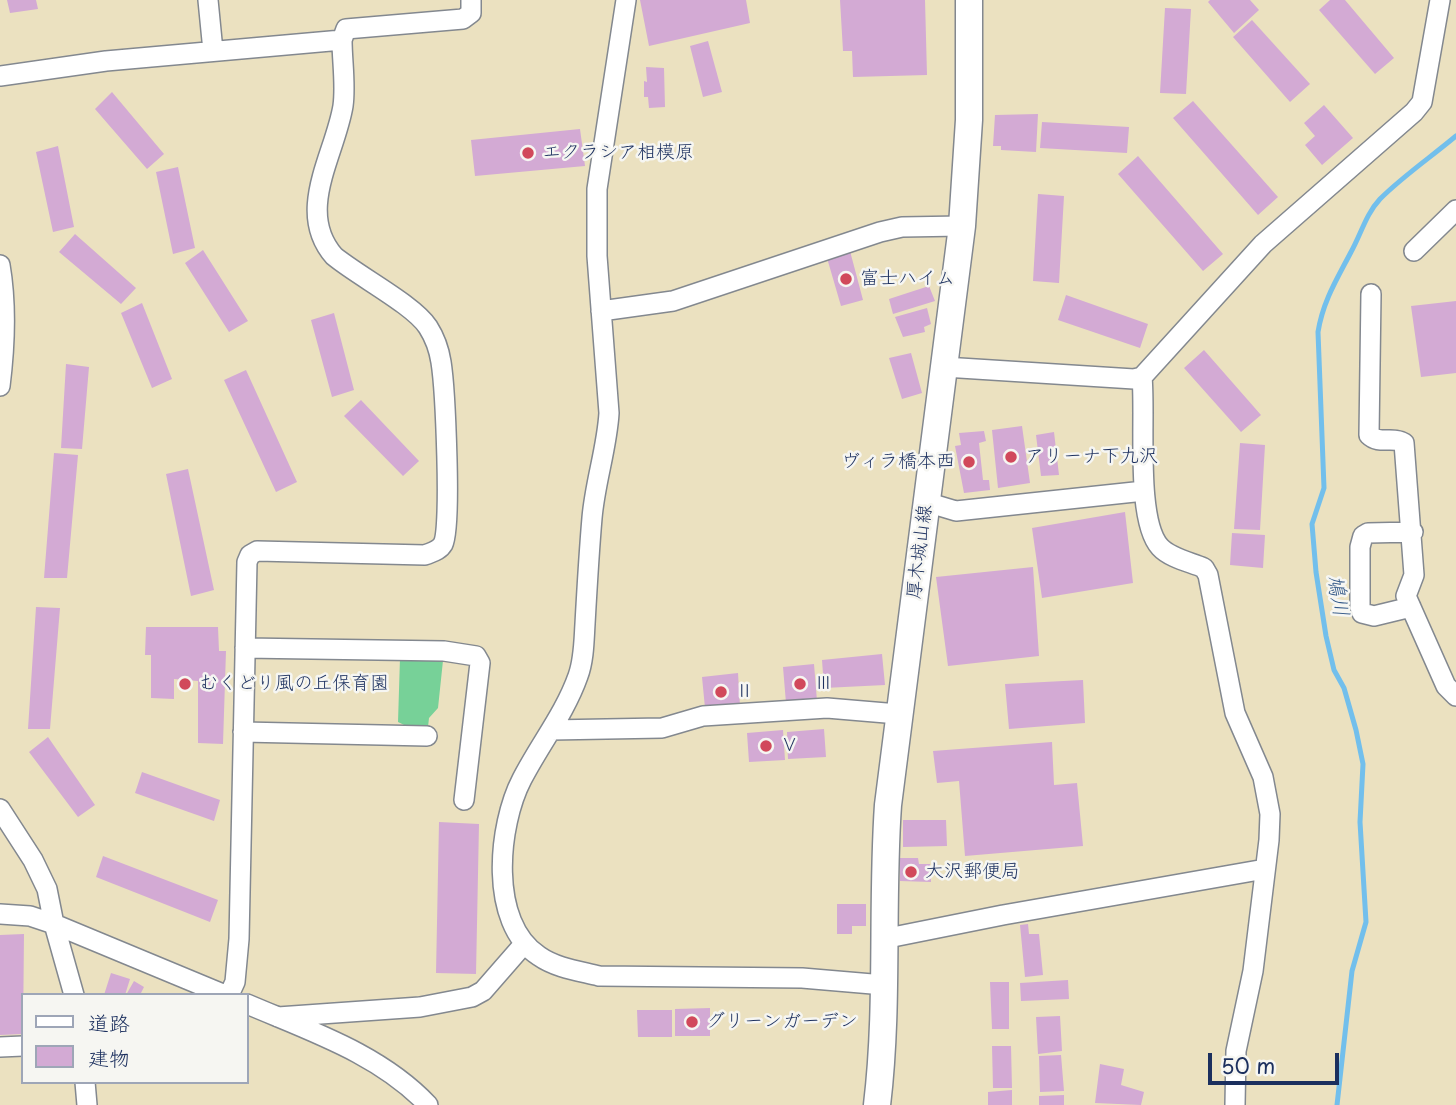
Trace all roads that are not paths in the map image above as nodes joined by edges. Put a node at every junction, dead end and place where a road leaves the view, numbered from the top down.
1 (208, 0) edge
2 (471, 0) edge
3 (626, 0) edge
4 (969, 0) edge
5 (1440, 0) edge
6 (342, 40) junction
7 (213, 51) junction
8 (0, 76) edge
9 (1456, 210) edge
10 (962, 226) junction
11 (1414, 251) dead end
12 (0, 265) edge
13 (1371, 294) dead end
14 (601, 311) junction
15 (2, 357) edge
16 (944, 367) junction
17 (1142, 377) junction
18 (0, 386) edge
19 (1144, 491) junction
20 (926, 502) junction
21 (1413, 532) junction
22 (1411, 607) junction
23 (245, 648) junction
24 (1456, 696) edge
25 (898, 714) junction
26 (551, 730) junction
27 (243, 732) junction
28 (427, 736) dead end
29 (464, 800) dead end
30 (0, 809) edge
31 (1265, 869) junction
32 (0, 915) edge
33 (54, 924) junction
34 (883, 939) junction
35 (524, 944) junction
36 (884, 985) junction
37 (73, 993) edge
38 (222, 993) edge
39 (228, 993) edge
40 (248, 1004) edge
41 (278, 1017) junction
42 (21, 1046) edge
43 (0, 1047) edge
44 (85, 1084) edge
45 (87, 1105) edge
46 (428, 1105) edge
47 (877, 1105) edge
48 (1236, 1105) edge

1 - 7 street
2 - 6 street
3 - 14 street
4 - 10 main road, 厚木城山線
5 - 17 street
6 - 7 street
6 - 23 street
7 - 8 street
9 - 11 street
10 - 14 street
10 - 16 main road, 厚木城山線
12 - 15 street
13 - 21 street
14 - 26 street
15 - 18 street
16 - 17 street
16 - 20 main road, 厚木城山線
17 - 19 street
19 - 20 street
19 - 31 street
20 - 25 main road, 厚木城山線
21 - 22 street
21 - 22 street
22 - 24 street
23 - 27 street
23 - 29 street
25 - 26 street
25 - 34 main road, 厚木城山線
26 - 35 street
27 - 28 street
27 - 39 street
30 - 33 street
31 - 34 street
31 - 48 street
32 - 33 street
33 - 37 street
33 - 38 street
34 - 36 main road, 厚木城山線
35 - 36 street
35 - 41 street
36 - 47 main road, 厚木城山線
40 - 41 street
41 - 46 street
42 - 43 street
44 - 45 street

